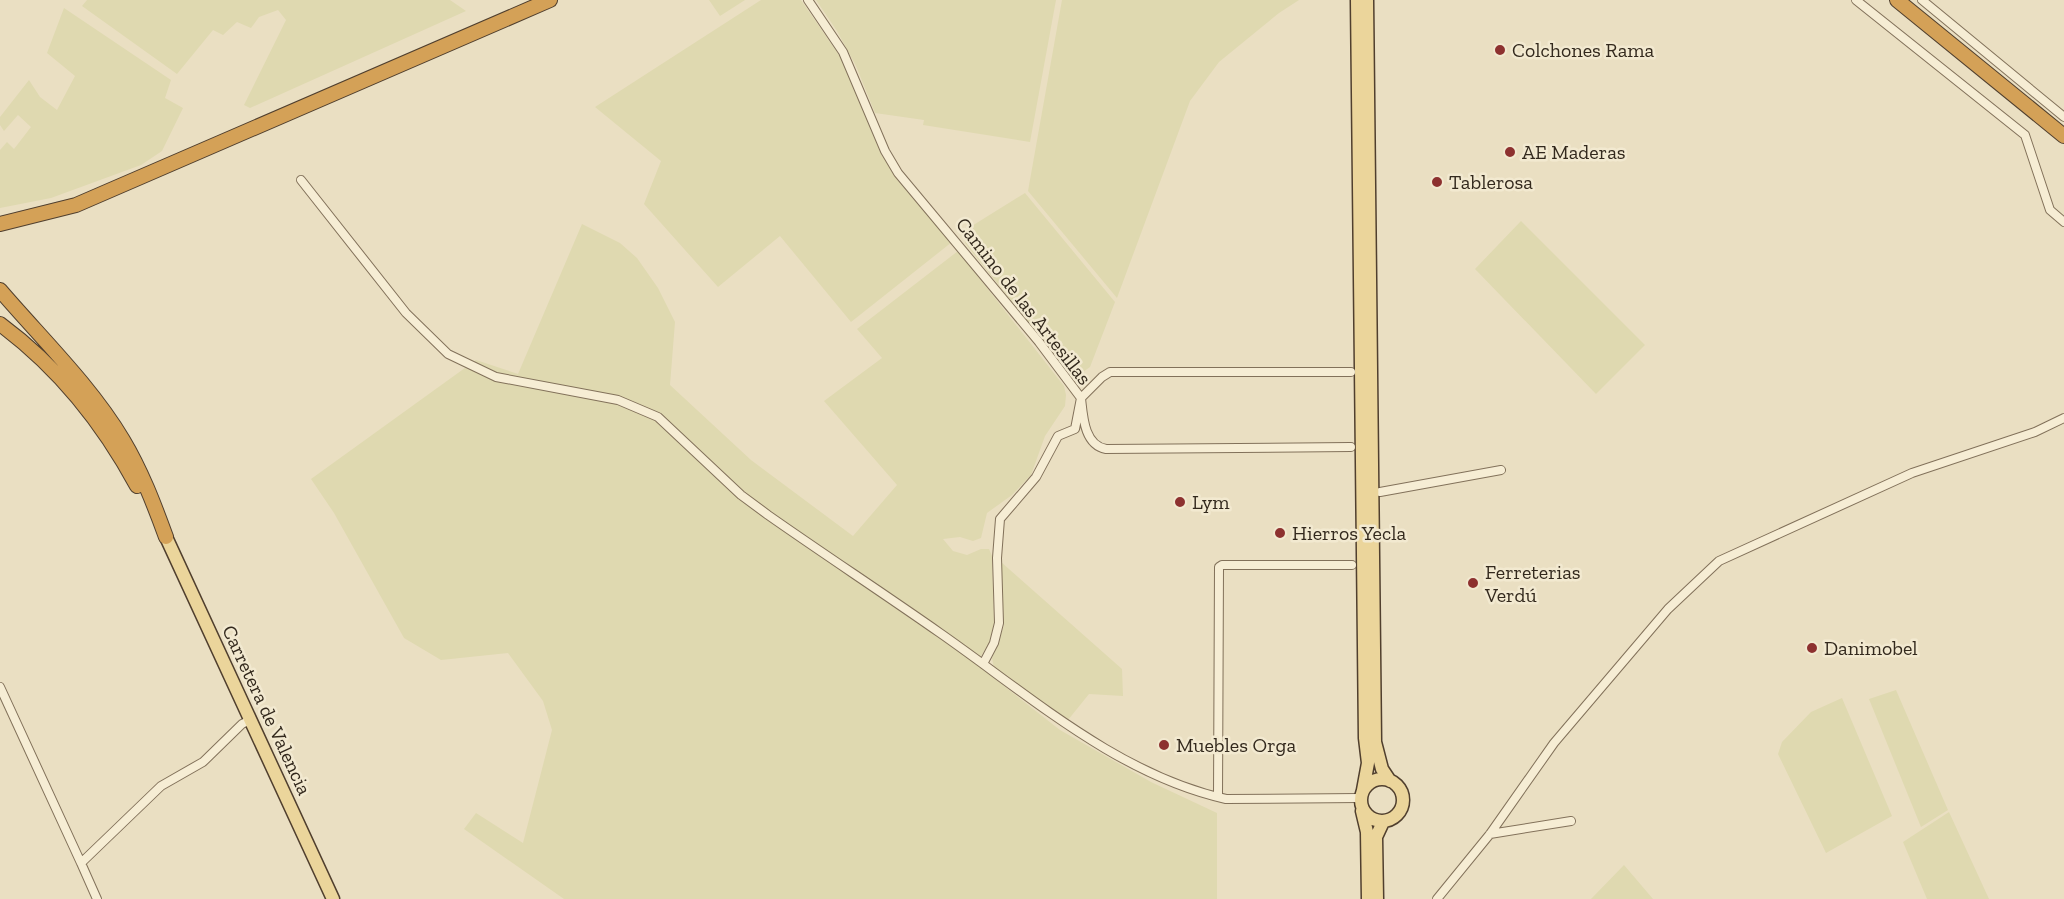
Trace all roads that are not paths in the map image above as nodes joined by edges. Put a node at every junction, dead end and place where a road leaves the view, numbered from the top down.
1 (550, 0) edge
2 (808, 0) edge
3 (1357, 0) edge
4 (1367, 0) edge
5 (1856, 0) edge
6 (1897, 0) edge
7 (1922, 0) edge
8 (2064, 117) edge
9 (2064, 136) edge
10 (301, 180) dead end
11 (2064, 222) edge
12 (0, 224) edge
13 (1, 292) edge
14 (0, 324) edge
15 (1351, 372) dead end
16 (1082, 398) junction
17 (2064, 418) edge
18 (1351, 447) dead end
19 (1501, 470) dead end
20 (1380, 492) dead end
21 (166, 537) junction
22 (1352, 565) dead end
23 (983, 664) junction
24 (0, 687) edge
25 (250, 720) junction
26 (1390, 781) junction
27 (1218, 797) junction
28 (1362, 799) junction
29 (1571, 821) dead end
30 (1383, 822) junction
31 (1490, 834) junction
32 (81, 863) junction
33 (98, 899) edge
34 (333, 899) edge
35 (1368, 899) edge
36 (1377, 899) edge
37 (1437, 899) edge

1 - 12 highway
2 - 16 street, Camino de las Artesillas
3 - 28 main road
4 - 26 main road
5 - 11 street
6 - 9 highway
7 - 8 street
10 - 23 street
13 - 21 highway
14 - 21 highway
15 - 16 street
16 - 18 street
16 - 23 street, Camino de las Artesillas
17 - 31 street
19 - 20 street
21 - 25 main road, Carretera de Valencia
22 - 27 street
23 - 27 street
24 - 32 street
25 - 32 street
25 - 34 main road, Carretera de Valencia
26 - 28 main road
26 - 30 main road
27 - 28 street
28 - 30 main road
28 - 35 main road
29 - 31 street
30 - 36 main road
31 - 37 street
32 - 33 street

